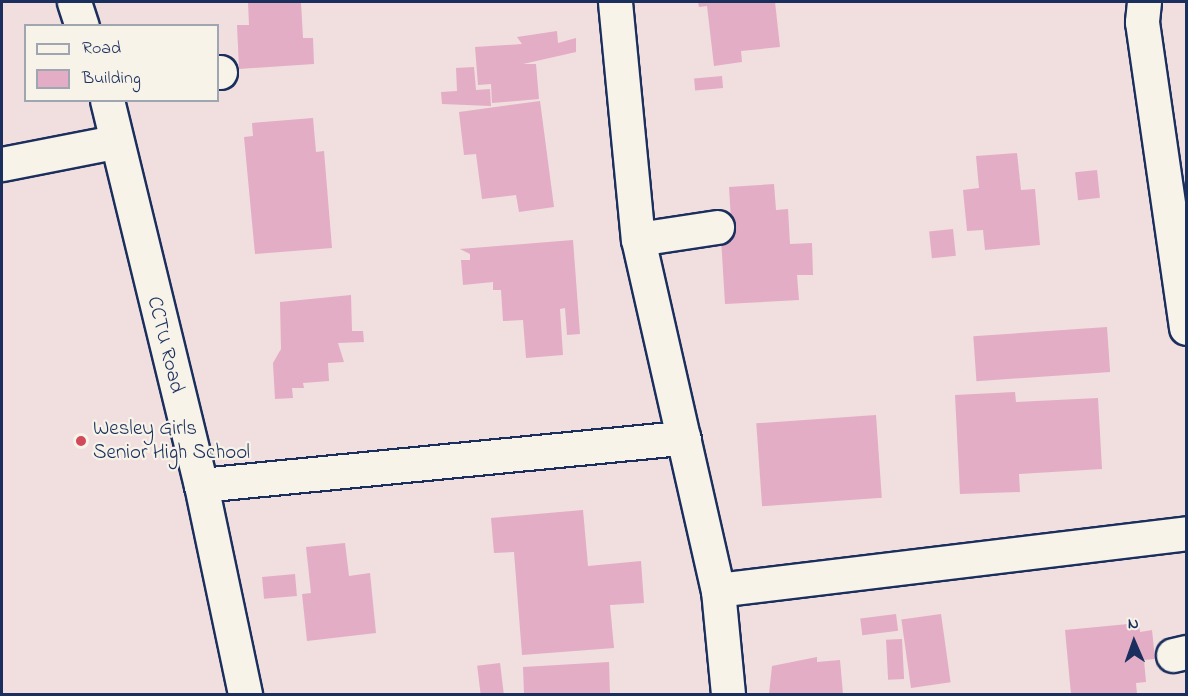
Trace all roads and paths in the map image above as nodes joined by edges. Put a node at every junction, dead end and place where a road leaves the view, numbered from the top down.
1 (74, 2) edge
2 (615, 2) edge
3 (1144, 2) edge
4 (81, 24) edge
5 (107, 102) edge
6 (114, 142) junction
7 (2, 164) edge
8 (717, 227) dead end
9 (638, 239) junction
10 (1186, 328) edge
11 (684, 438) junction
12 (201, 485) junction
13 (1186, 533) edge
14 (718, 590) junction
15 (245, 694) edge
16 (728, 694) edge

1 - 4 street
2 - 9 street
3 - 10 street
5 - 6 street, CCTU Road
6 - 7 street
6 - 12 street, CCTU Road
8 - 9 street
9 - 11 street
11 - 12 street
11 - 14 street
12 - 15 street, CCTU Road
13 - 14 street
14 - 16 street

